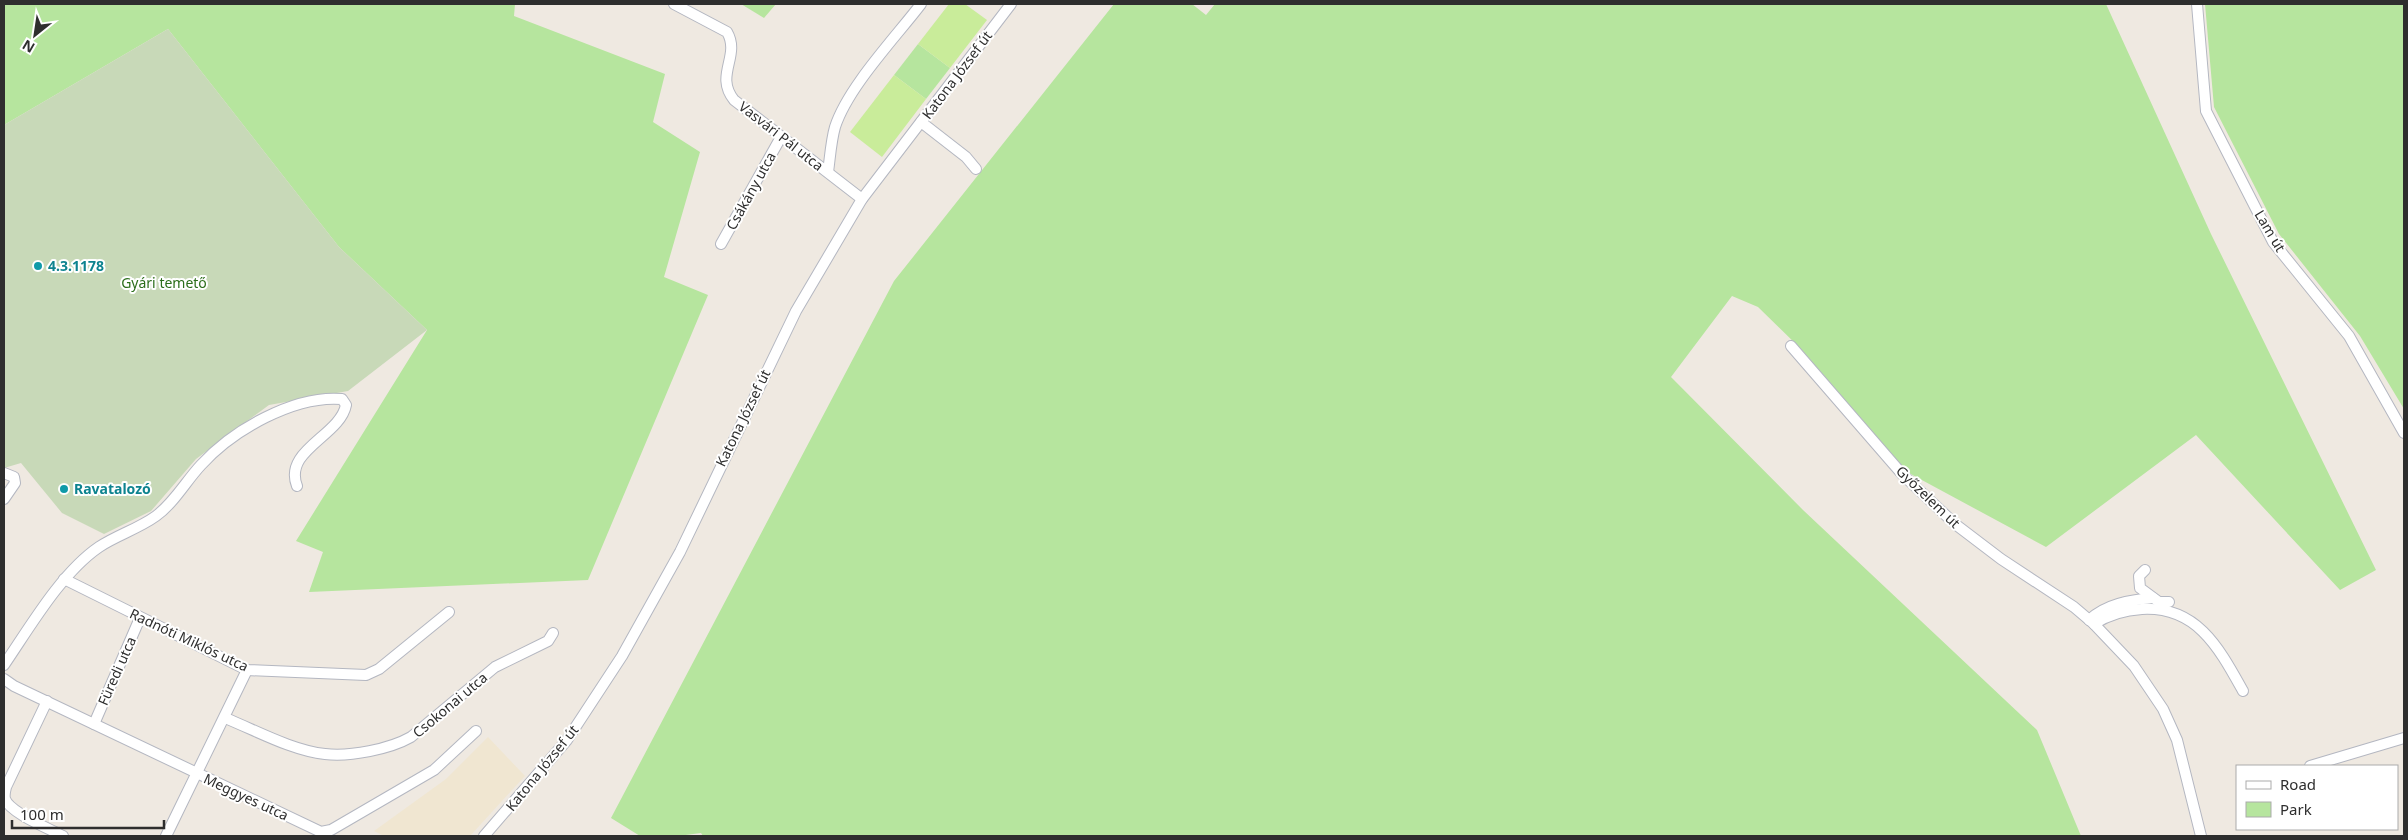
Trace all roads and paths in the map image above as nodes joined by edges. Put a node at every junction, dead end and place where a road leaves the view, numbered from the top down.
1 (674, 4) edge
2 (921, 4) edge
3 (1011, 4) edge
4 (2196, 4) edge
5 (921, 122) junction
6 (781, 137) junction
7 (976, 169) dead end
8 (828, 172) junction
9 (862, 199) junction
10 (721, 244) dead end
11 (1792, 346) dead end
12 (2404, 433) edge
13 (4, 473) edge
14 (297, 486) dead end
15 (4, 499) edge
16 (2145, 570) dead end
17 (64, 579) junction
18 (2153, 598) junction
19 (2169, 602) dead end
20 (449, 612) dead end
21 (140, 618) junction
22 (2091, 622) junction
23 (553, 633) dead end
24 (4, 665) edge
25 (248, 670) junction
26 (4, 679) edge
27 (2242, 691) dead end
28 (47, 701) junction
29 (224, 718) junction
30 (94, 724) junction
31 (476, 731) dead end
32 (2404, 738) edge
33 (2313, 765) edge
34 (197, 773) junction
35 (63, 836) edge
36 (166, 836) edge
37 (484, 836) edge
38 (2201, 836) edge

1 - 6 street, Vasvári Pál utca
2 - 8 street
3 - 5 street, Katona József út
4 - 12 street, Lam út
5 - 7 street
5 - 9 street, Katona József út
6 - 8 street, Vasvári Pál utca
6 - 10 street, Csákány utca
8 - 9 street, Vasvári Pál utca
9 - 37 street, Katona József út
11 - 22 street, Győzelem út
13 - 15 street
14 - 17 street
16 - 18 street
17 - 21 street, Radnóti Miklós utca
17 - 24 street
18 - 19 street
18 - 22 street
20 - 25 street, Radnóti Miklós utca
21 - 25 street, Radnóti Miklós utca
21 - 30 street, Füredi utca
22 - 27 street
22 - 38 street, Győzelem út
23 - 29 street, Csokonai utca
25 - 29 street
26 - 28 street, Meggyes utca
28 - 30 street, Meggyes utca
28 - 35 street
29 - 34 street
30 - 34 street, Meggyes utca
31 - 34 street, Meggyes utca
32 - 33 street
34 - 36 street

